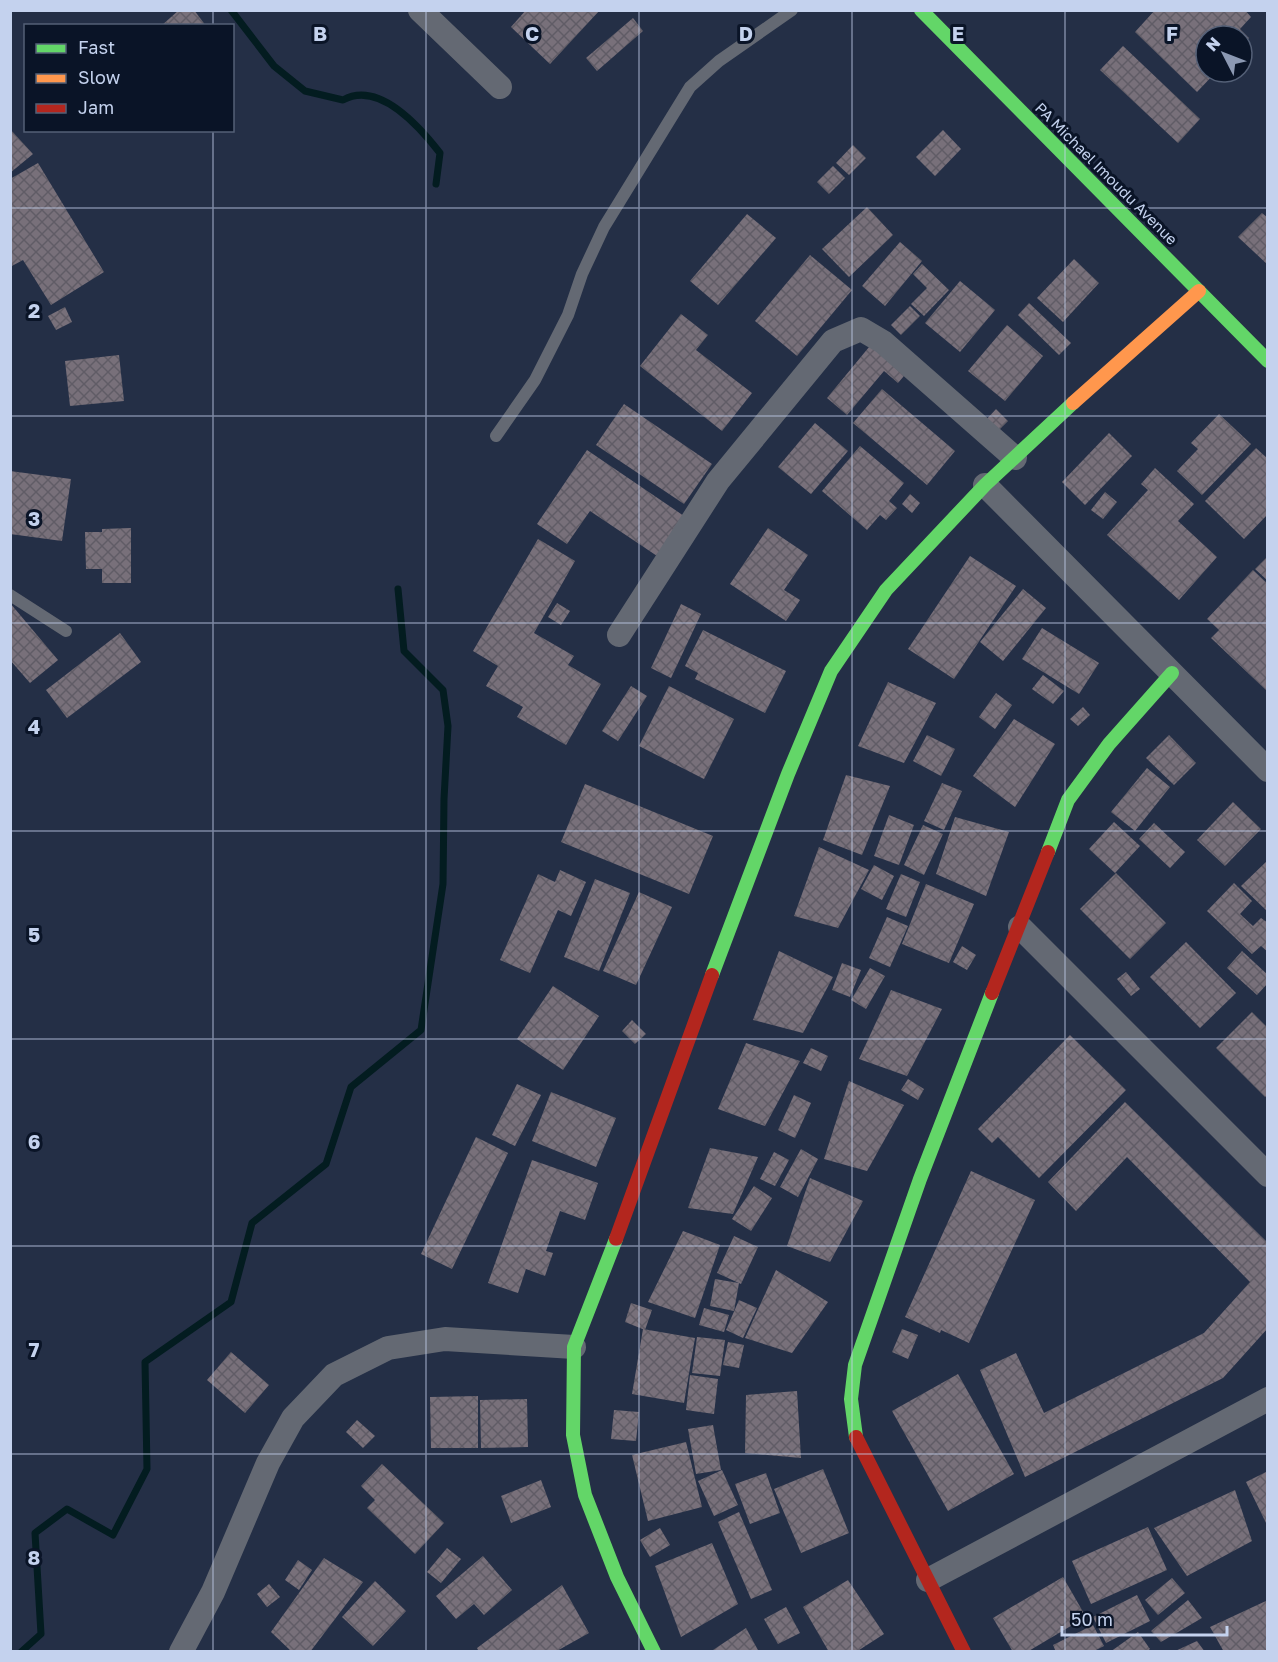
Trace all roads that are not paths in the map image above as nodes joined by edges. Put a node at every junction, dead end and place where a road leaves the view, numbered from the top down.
1 (420, 10) edge
2 (792, 10) edge
3 (921, 10) edge
4 (500, 87) dead end
5 (1199, 291) junction
6 (1268, 361) edge
7 (496, 436) dead end
8 (1015, 458) junction
9 (986, 485) junction
10 (10, 595) edge
11 (66, 632) dead end
12 (619, 635) dead end
13 (1172, 674) junction
14 (1268, 770) edge
15 (1020, 927) junction
16 (1268, 1175) edge
17 (574, 1347) junction
18 (1268, 1399) edge
19 (928, 1580) junction
20 (182, 1652) edge
21 (654, 1652) edge
22 (964, 1652) edge

1 - 4 street
2 - 7 lane
3 - 5 street, PA Michael Imoudu Avenue
5 - 6 street, PA Michael Imoudu Avenue
5 - 8 street
8 - 9 street
8 - 12 street
9 - 13 street
9 - 17 street
10 - 11 lane
13 - 14 street
13 - 15 street
15 - 16 street
15 - 19 street
17 - 20 street
17 - 21 street
18 - 19 street
19 - 22 street

